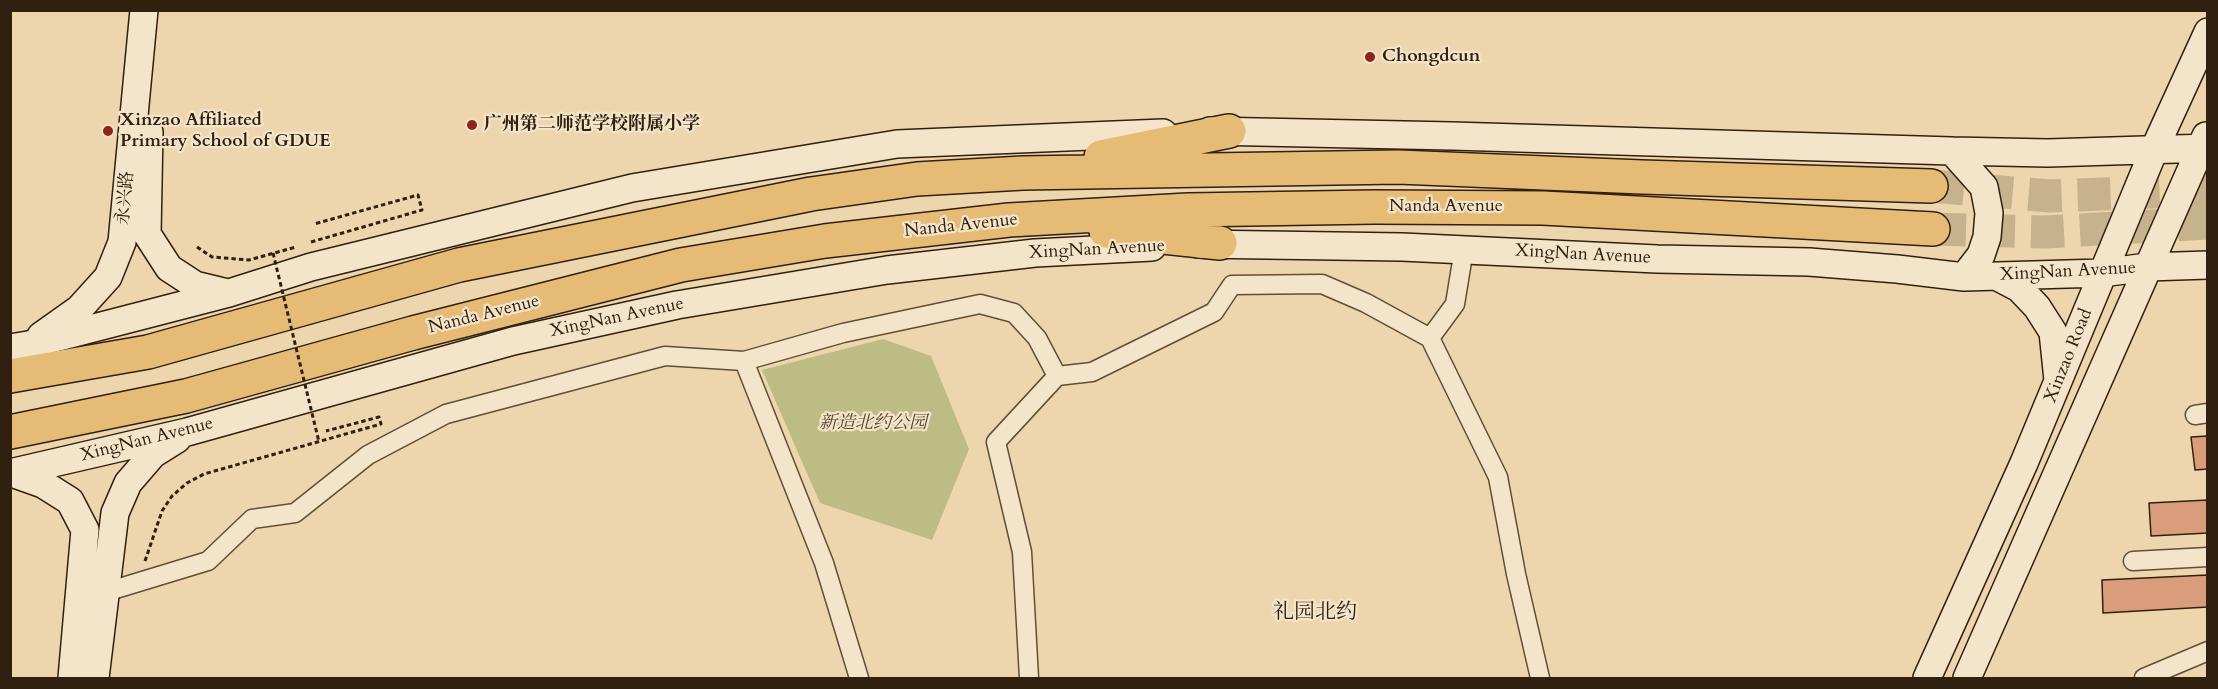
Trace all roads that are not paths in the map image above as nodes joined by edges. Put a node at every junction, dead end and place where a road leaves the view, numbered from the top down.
1 (144, 10) edge
2 (161, 10) edge
3 (2208, 32) edge
4 (1228, 131) junction
5 (2205, 143) edge
6 (2154, 150) junction
7 (1952, 152) junction
8 (1023, 173) junction
9 (1931, 186) tunnel mouth
10 (1009, 220) junction
11 (1933, 229) tunnel mouth
12 (1220, 243) junction
13 (1464, 249) junction
14 (2208, 264) edge
15 (2147, 267) junction
16 (2102, 273) junction
17 (1998, 277) junction
18 (1964, 278) junction
19 (229, 293) junction
20 (1430, 338) junction
21 (19, 346) edge
22 (744, 361) junction
23 (10, 376) edge
24 (1058, 376) junction
25 (2058, 383) junction
26 (10, 432) edge
27 (187, 432) junction
28 (11, 473) edge
29 (2208, 557) edge
30 (2133, 561) dead end
31 (93, 593) junction
32 (2208, 651) edge
33 (72, 678) edge
34 (95, 678) edge
35 (859, 678) edge
36 (1029, 678) edge
37 (1540, 678) edge
38 (1927, 678) edge
39 (1967, 678) edge
40 (2144, 678) edge

1 - 21 main road, 永兴路
2 - 19 main road, 永兴路
3 - 6 main road, Xinzao Road
4 - 7 main road
4 - 8 highway
4 - 19 main road
5 - 6 main road
5 - 15 main road, Xinzao Road
6 - 7 main road
6 - 16 main road, Xinzao Road
7 - 18 main road
8 - 9 highway, Nanda Avenue
8 - 23 highway, Nanda Avenue
10 - 11 highway, Nanda Avenue
10 - 12 highway
10 - 26 highway, Nanda Avenue
12 - 13 main road, XingNan Avenue
12 - 27 main road, XingNan Avenue
13 - 18 main road, XingNan Avenue
13 - 20 street
14 - 15 main road, XingNan Avenue
15 - 16 main road, XingNan Avenue
15 - 39 main road, Xinzao Road
16 - 17 main road, XingNan Avenue
16 - 25 main road, Xinzao Road
17 - 18 main road, XingNan Avenue
17 - 25 main road
19 - 21 main road
20 - 24 street
20 - 37 street
22 - 24 street
22 - 31 street
22 - 35 street
24 - 36 street
25 - 38 main road, Xinzao Road
27 - 28 main road, XingNan Avenue
27 - 31 main road
28 - 31 main road
29 - 30 street
31 - 33 main road
31 - 34 main road
32 - 40 street

